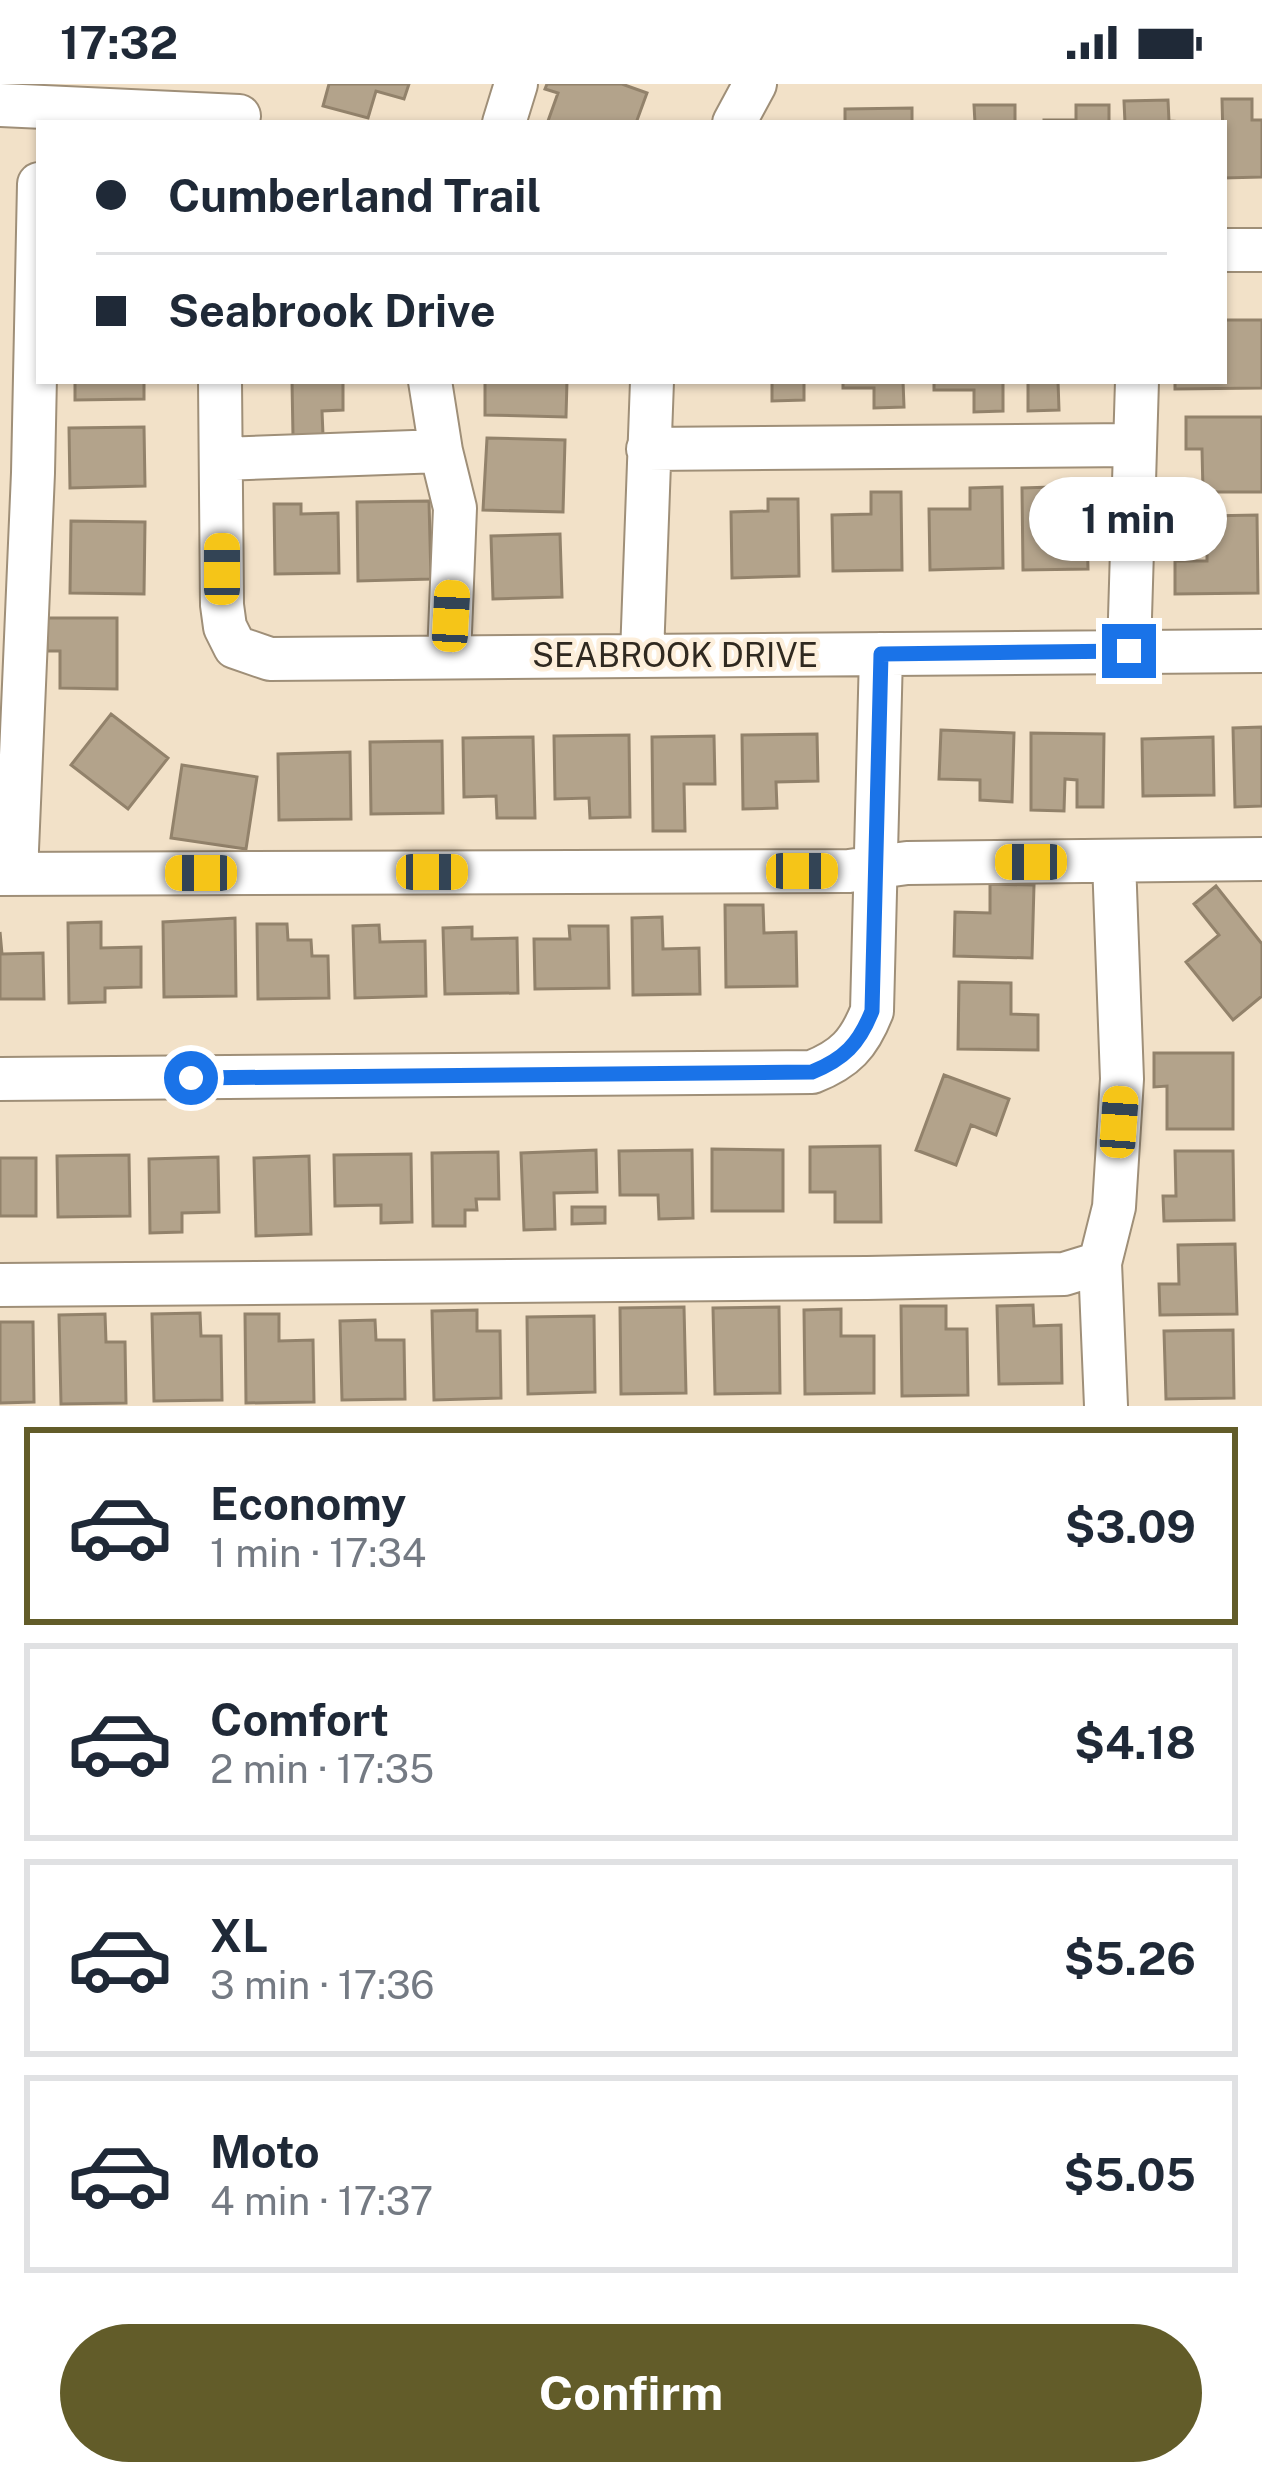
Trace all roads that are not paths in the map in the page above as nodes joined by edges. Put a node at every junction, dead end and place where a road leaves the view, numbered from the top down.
1 (516, 84) edge
2 (755, 84) edge
3 (242, 108) edge
4 (28, 111) edge
5 (505, 120) edge
6 (736, 120) edge
7 (1227, 250) edge
8 (1262, 250) edge
9 (36, 328) edge
10 (220, 384) edge
11 (430, 384) edge
12 (652, 384) edge
13 (1137, 384) edge
14 (1133, 445) junction
15 (648, 449) junction
16 (441, 452) junction
17 (222, 459) junction
18 (1262, 650) edge
19 (1129, 651) junction
20 (881, 654) junction
21 (642, 655) junction
22 (449, 657) junction
23 (1262, 859) edge
24 (1114, 861) junction
25 (875, 867) junction
26 (8, 873) edge
27 (0, 1079) edge
28 (1100, 1263) junction
29 (0, 1285) edge
30 (1106, 1406) edge

1 - 5 street
2 - 6 street
3 - 4 street
7 - 8 street
9 - 26 street
10 - 17 street
11 - 16 street
12 - 15 street
13 - 14 street
14 - 15 street
14 - 19 street
15 - 21 street
16 - 17 street
16 - 22 street
17 - 22 street, SEABROOK DRIVE
18 - 19 street, SEABROOK DRIVE
19 - 20 street, SEABROOK DRIVE
20 - 21 street, SEABROOK DRIVE
20 - 25 street
21 - 22 street, SEABROOK DRIVE
23 - 24 street
24 - 25 street
24 - 28 street
25 - 26 street
25 - 27 street
28 - 29 street
28 - 30 street

